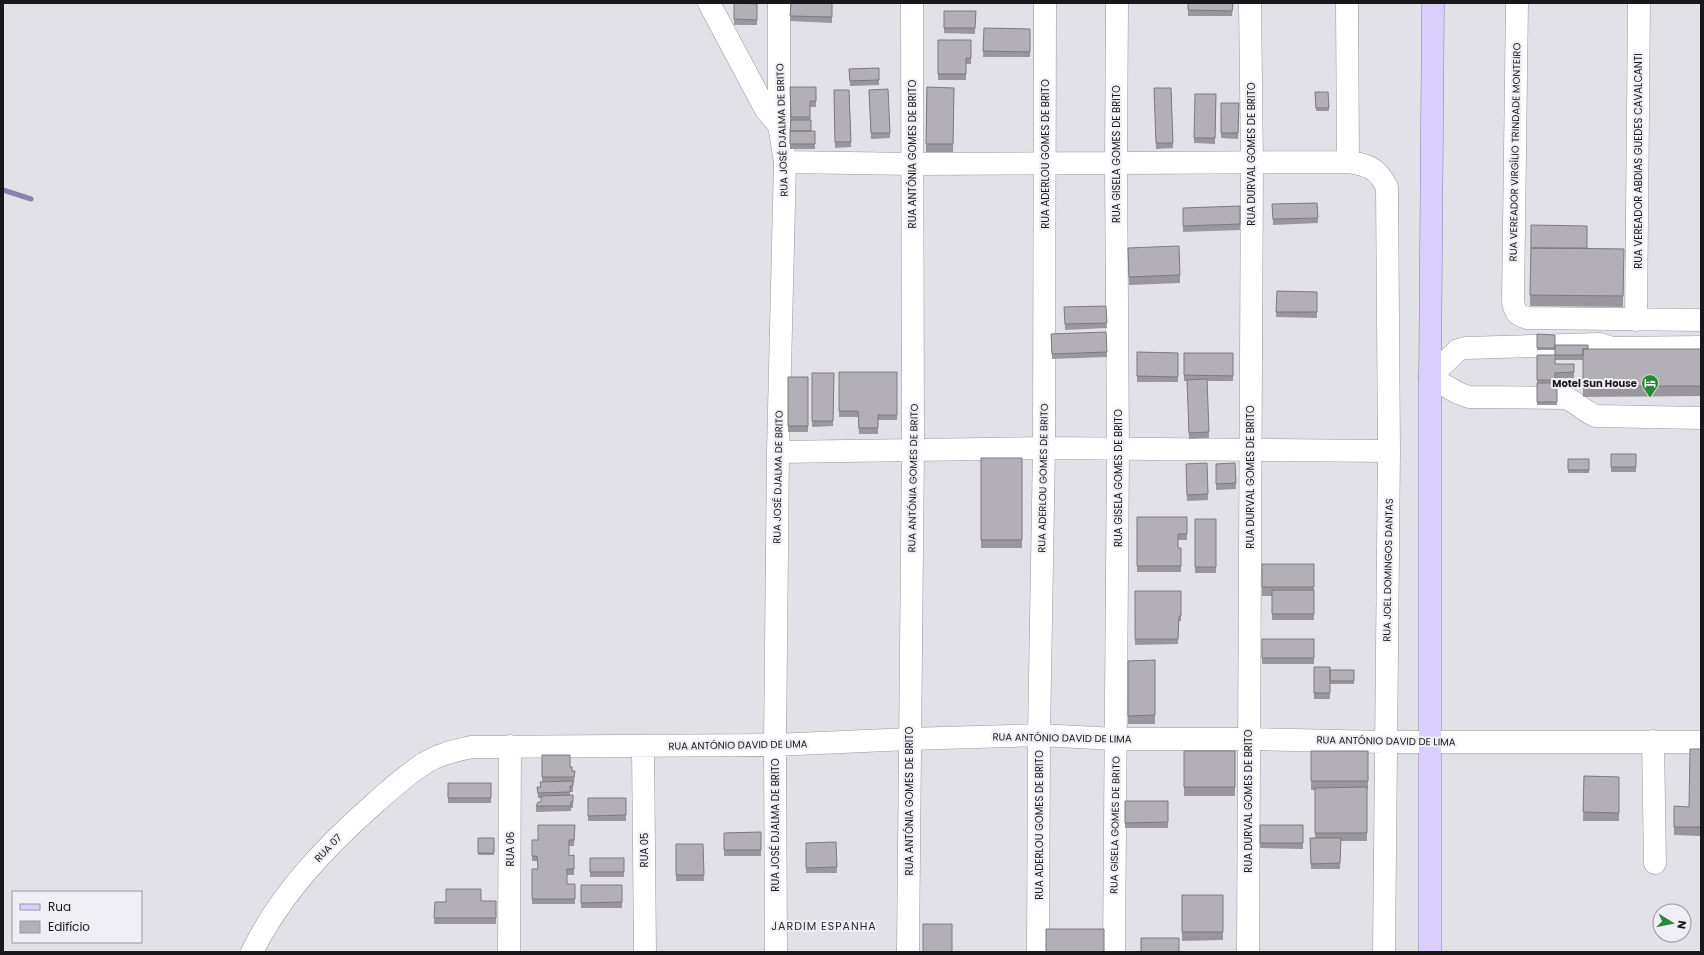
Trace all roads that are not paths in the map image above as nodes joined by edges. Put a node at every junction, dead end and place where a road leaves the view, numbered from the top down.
1 (709, 3) edge
2 (779, 3) edge
3 (912, 3) edge
4 (1045, 3) edge
5 (1117, 3) edge
6 (1250, 3) edge
7 (1347, 3) edge
8 (1418, 3) edge
9 (1433, 3) edge
10 (1447, 3) edge
11 (1517, 3) edge
12 (1639, 3) edge
13 (1433, 40) junction
14 (779, 125) junction
15 (785, 162) junction
16 (1045, 162) junction
17 (1116, 162) junction
18 (1348, 162) junction
19 (1252, 163) junction
20 (912, 164) junction
21 (1636, 320) junction
22 (1701, 320) edge
23 (1701, 347) edge
24 (1430, 377) junction
25 (1701, 418) edge
26 (1044, 448) junction
27 (913, 449) junction
28 (1118, 449) junction
29 (1250, 449) junction
30 (1389, 451) junction
31 (778, 452) junction
32 (1039, 736) junction
33 (909, 739) junction
34 (1116, 739) junction
35 (1249, 739) junction
36 (1653, 741) junction
37 (1385, 742) junction
38 (1430, 742) junction
39 (1701, 742) edge
40 (775, 745) junction
41 (510, 746) junction
42 (643, 747) junction
43 (425, 763) joint
44 (1655, 863) dead end
45 (252, 952) edge
46 (509, 952) edge
47 (645, 952) edge
48 (776, 952) edge
49 (908, 952) edge
50 (1038, 952) edge
51 (1114, 952) edge
52 (1248, 952) edge
53 (1384, 952) edge
54 (1430, 952) edge

1 - 14 street
2 - 14 street, RUA JOSÉ DJALMA DE BRITO
3 - 20 street, RUA ANTÓNIA GOMES DE BRITO
4 - 16 street, RUA ADERLOU GOMES DE BRITO
5 - 17 street, RUA GISELA GOMES DE BRITO
6 - 19 street, RUA DURVAL GOMES DE BRITO
7 - 18 street
8 - 13 main road
9 - 13 main road
10 - 13 main road
11 - 21 street, RUA VEREADOR VIRGÍLIO TRINDADE MONTEIRO
12 - 21 street, RUA VEREADOR ABDIAS GUEDES CAVALCANTI
13 - 24 main road
14 - 15 street, RUA JOSÉ DJALMA DE BRITO
15 - 20 street
15 - 31 street, RUA JOSÉ DJALMA DE BRITO
16 - 17 street
16 - 20 street
16 - 26 street, RUA ADERLOU GOMES DE BRITO
17 - 19 street
17 - 28 street, RUA GISELA GOMES DE BRITO
18 - 19 street
18 - 30 street, RUA JOEL DOMINGOS DANTAS
19 - 29 street, RUA DURVAL GOMES DE BRITO
20 - 27 street, RUA ANTÓNIA GOMES DE BRITO
21 - 22 street
23 - 24 street
24 - 25 street
24 - 38 main road
26 - 27 street
26 - 28 street
26 - 32 street, RUA ADERLOU GOMES DE BRITO
27 - 31 street
27 - 33 street, RUA ANTÓNIA GOMES DE BRITO
28 - 29 street
28 - 34 street, RUA GISELA GOMES DE BRITO
29 - 30 street
29 - 35 street, RUA DURVAL GOMES DE BRITO
30 - 37 street, RUA JOEL DOMINGOS DANTAS
31 - 40 street, RUA JOSÉ DJALMA DE BRITO
32 - 33 street, RUA ANTÓNIO DAVID DE LIMA
32 - 34 street, RUA ANTÓNIO DAVID DE LIMA
32 - 50 street, RUA ADERLOU GOMES DE BRITO
33 - 40 street, RUA ANTÓNIO DAVID DE LIMA
33 - 49 street, RUA ANTÓNIA GOMES DE BRITO
34 - 35 street, RUA ANTÓNIO DAVID DE LIMA
34 - 51 street, RUA GISELA GOMES DE BRITO
35 - 37 street, RUA ANTÓNIO DAVID DE LIMA
35 - 52 street, RUA DURVAL GOMES DE BRITO
36 - 38 street, RUA ANTÓNIO DAVID DE LIMA
36 - 39 street, RUA ANTÓNIO DAVID DE LIMA
36 - 44 street
37 - 38 street, RUA ANTÓNIO DAVID DE LIMA
37 - 53 street, RUA JOEL DOMINGOS DANTAS
38 - 54 main road
40 - 42 street, RUA ANTÓNIO DAVID DE LIMA
40 - 48 street, RUA JOSÉ DJALMA DE BRITO
41 - 42 street, RUA ANTÓNIO DAVID DE LIMA
41 - 43 street, RUA ANTÓNIO DAVID DE LIMA
41 - 46 street, RUA 06
42 - 47 street, RUA 05
43 - 45 street, RUA 07

